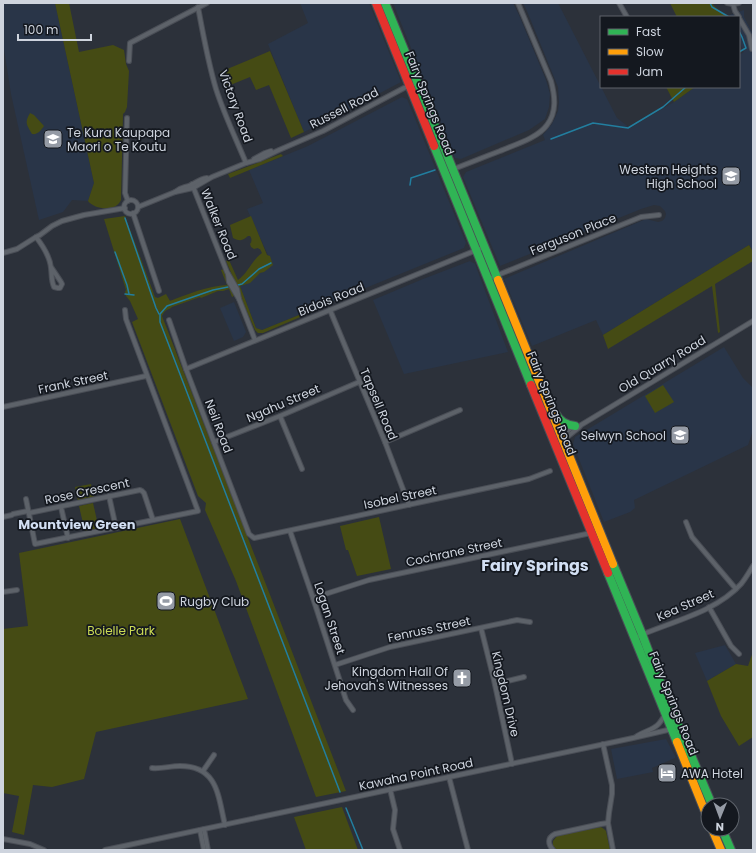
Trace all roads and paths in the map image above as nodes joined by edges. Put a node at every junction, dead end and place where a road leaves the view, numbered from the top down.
1 (207, 3) edge
2 (376, 3) edge
3 (385, 3) edge
4 (518, 3) edge
5 (620, 3) edge
6 (727, 3) edge
7 (739, 3) edge
8 (733, 4) junction
9 (198, 8) junction
10 (626, 16) edge
11 (738, 16) edge
12 (740, 19) edge
13 (752, 49) dead end
14 (129, 62) dead end
15 (414, 84) junction
16 (127, 118) dead end
17 (246, 163) junction
18 (449, 171) junction
19 (192, 186) junction
20 (128, 201) junction
21 (138, 207) junction
22 (125, 208) junction
23 (133, 213) junction
24 (658, 215) dead end
25 (36, 237) junction
26 (480, 249) junction
27 (3, 253) edge
28 (51, 267) junction
29 (492, 278) junction
30 (159, 291) dead end
31 (125, 310) dead end
32 (330, 310) junction
33 (169, 320) dead end
34 (753, 321) edge
35 (255, 340) junction
36 (522, 340) junction
37 (186, 369) junction
38 (526, 370) junction
39 (146, 376) junction
40 (538, 380) junction
41 (359, 382) junction
42 (535, 393) junction
43 (3, 407) edge
44 (460, 410) dead end
45 (280, 416) junction
46 (578, 425) junction
47 (564, 439) junction
48 (214, 442) junction
49 (385, 442) junction
50 (302, 469) dead end
51 (550, 471) dead end
52 (567, 472) junction
53 (109, 496) junction
54 (26, 499) dead end
55 (409, 505) junction
56 (61, 507) junction
57 (28, 512) junction
58 (3, 517) edge
59 (153, 520) junction
60 (686, 522) dead end
61 (116, 528) junction
62 (600, 530) junction
63 (290, 531) junction
64 (591, 533) junction
65 (68, 538) junction
66 (254, 538) joint
67 (753, 566) edge
68 (736, 589) junction
69 (17, 590) dead end
70 (3, 592) edge
71 (313, 598) junction
72 (709, 607) junction
73 (530, 622) dead end
74 (481, 628) junction
75 (642, 634) junction
76 (634, 638) junction
77 (739, 654) dead end
78 (335, 665) junction
79 (524, 677) dead end
80 (494, 684) junction
81 (353, 710) dead end
82 (665, 714) junction
83 (675, 728) junction
84 (633, 738) junction
85 (603, 744) junction
86 (214, 755) dead end
87 (512, 764) junction
88 (152, 768) dead end
89 (203, 771) junction
90 (449, 777) junction
91 (390, 789) junction
92 (701, 797) edge
93 (708, 797) edge
94 (608, 823) junction
95 (225, 825) junction
96 (202, 830) junction
97 (715, 837) edge
98 (725, 837) edge
99 (3, 839) edge
100 (44, 850) edge
101 (105, 850) edge
102 (204, 850) edge
103 (208, 850) edge
104 (400, 850) edge
105 (468, 850) edge
106 (554, 850) edge
107 (613, 850) edge
108 (721, 850) edge
109 (731, 850) edge

1 - 9 street
2 - 15 highway, Fairy Springs Road
3 - 15 highway, Fairy Springs Road
4 - 18 street
5 - 10 street
6 - 8 street
7 - 8 street
8 - 11 street
9 - 14 street
9 - 17 street, Victory Road
12 - 13 street
15 - 17 street, Russell Road
15 - 18 highway, Fairy Springs Road
16 - 20 street
17 - 19 street, Russell Road
18 - 26 highway, Fairy Springs Road
19 - 21 street, Russell Road
19 - 35 street, Walker Road
20 - 21 street
20 - 22 street
21 - 23 street
22 - 23 street
22 - 25 street
23 - 30 street
24 - 29 street, Ferguson Place
25 - 27 street
25 - 28 street
26 - 29 highway, Fairy Springs Road
26 - 32 street, Bidois Road
28 - 28 street
29 - 36 highway, Fairy Springs Road
29 - 38 highway, Fairy Springs Road
31 - 39 street
32 - 35 street, Bidois Road
32 - 41 street, Tapsell Road
33 - 37 street, Neil Road
34 - 46 street, Old Quarry Road
35 - 37 street, Bidois Road
36 - 38 highway
36 - 40 highway, Fairy Springs Road
37 - 48 street, Neil Road
38 - 42 highway, Fairy Springs Road
39 - 43 street, Frank Street
39 - 59 street
40 - 46 highway
40 - 47 highway, Fairy Springs Road
41 - 45 street, Ngahu Street
41 - 49 street, Tapsell Road
42 - 47 highway
42 - 52 highway, Fairy Springs Road
44 - 49 street
45 - 48 street, Ngahu Street
45 - 50 street
46 - 47 street, Old Quarry Road
47 - 52 highway
47 - 62 highway, Fairy Springs Road
48 - 66 street, Neil Road
49 - 55 street, Tapsell Road
51 - 55 street, Isobel Street
52 - 64 highway, Fairy Springs Road
53 - 56 street, Rose Crescent
53 - 59 street, Rose Crescent
53 - 61 street
54 - 57 street
55 - 63 street, Isobel Street
56 - 57 street, Rose Crescent
56 - 65 street
57 - 58 street, Rose Crescent
57 - 65 street
59 - 61 street
60 - 68 street
61 - 65 street
62 - 64 street, Cochrane Street
62 - 75 highway, Fairy Springs Road
63 - 66 street, Isobel Street
63 - 71 street, Logan Street
64 - 71 street, Cochrane Street
64 - 76 highway, Fairy Springs Road
67 - 68 street, Kea Street
68 - 72 street, Kea Street
69 - 70 street
71 - 78 street, Logan Street
72 - 75 street, Kea Street
72 - 77 street
73 - 74 street, Fenruss Street
74 - 78 street, Fenruss Street
74 - 80 street, Kingdom Drive
75 - 76 street, Kea Street
75 - 83 highway, Fairy Springs Road
76 - 82 highway, Fairy Springs Road
78 - 81 street, Logan Street
79 - 80 street
80 - 87 street, Kingdom Drive
82 - 83 highway, Fairy Springs Road
82 - 84 street, Kawaha Point Road
83 - 84 street, Kawaha Point Road
83 - 92 highway, Fairy Springs Road
83 - 93 highway, Fairy Springs Road
84 - 85 street, Kawaha Point Road
85 - 87 street, Kawaha Point Road
85 - 94 street
86 - 89 street
87 - 90 street, Kawaha Point Road
88 - 89 street
89 - 95 street
90 - 91 street, Kawaha Point Road
90 - 105 street
91 - 95 street, Kawaha Point Road
91 - 104 street
94 - 106 street
94 - 107 street
95 - 96 street, Kawaha Point Road
96 - 101 street, Kawaha Point Road
96 - 102 street
96 - 103 street
97 - 108 highway
98 - 109 highway
99 - 100 street

